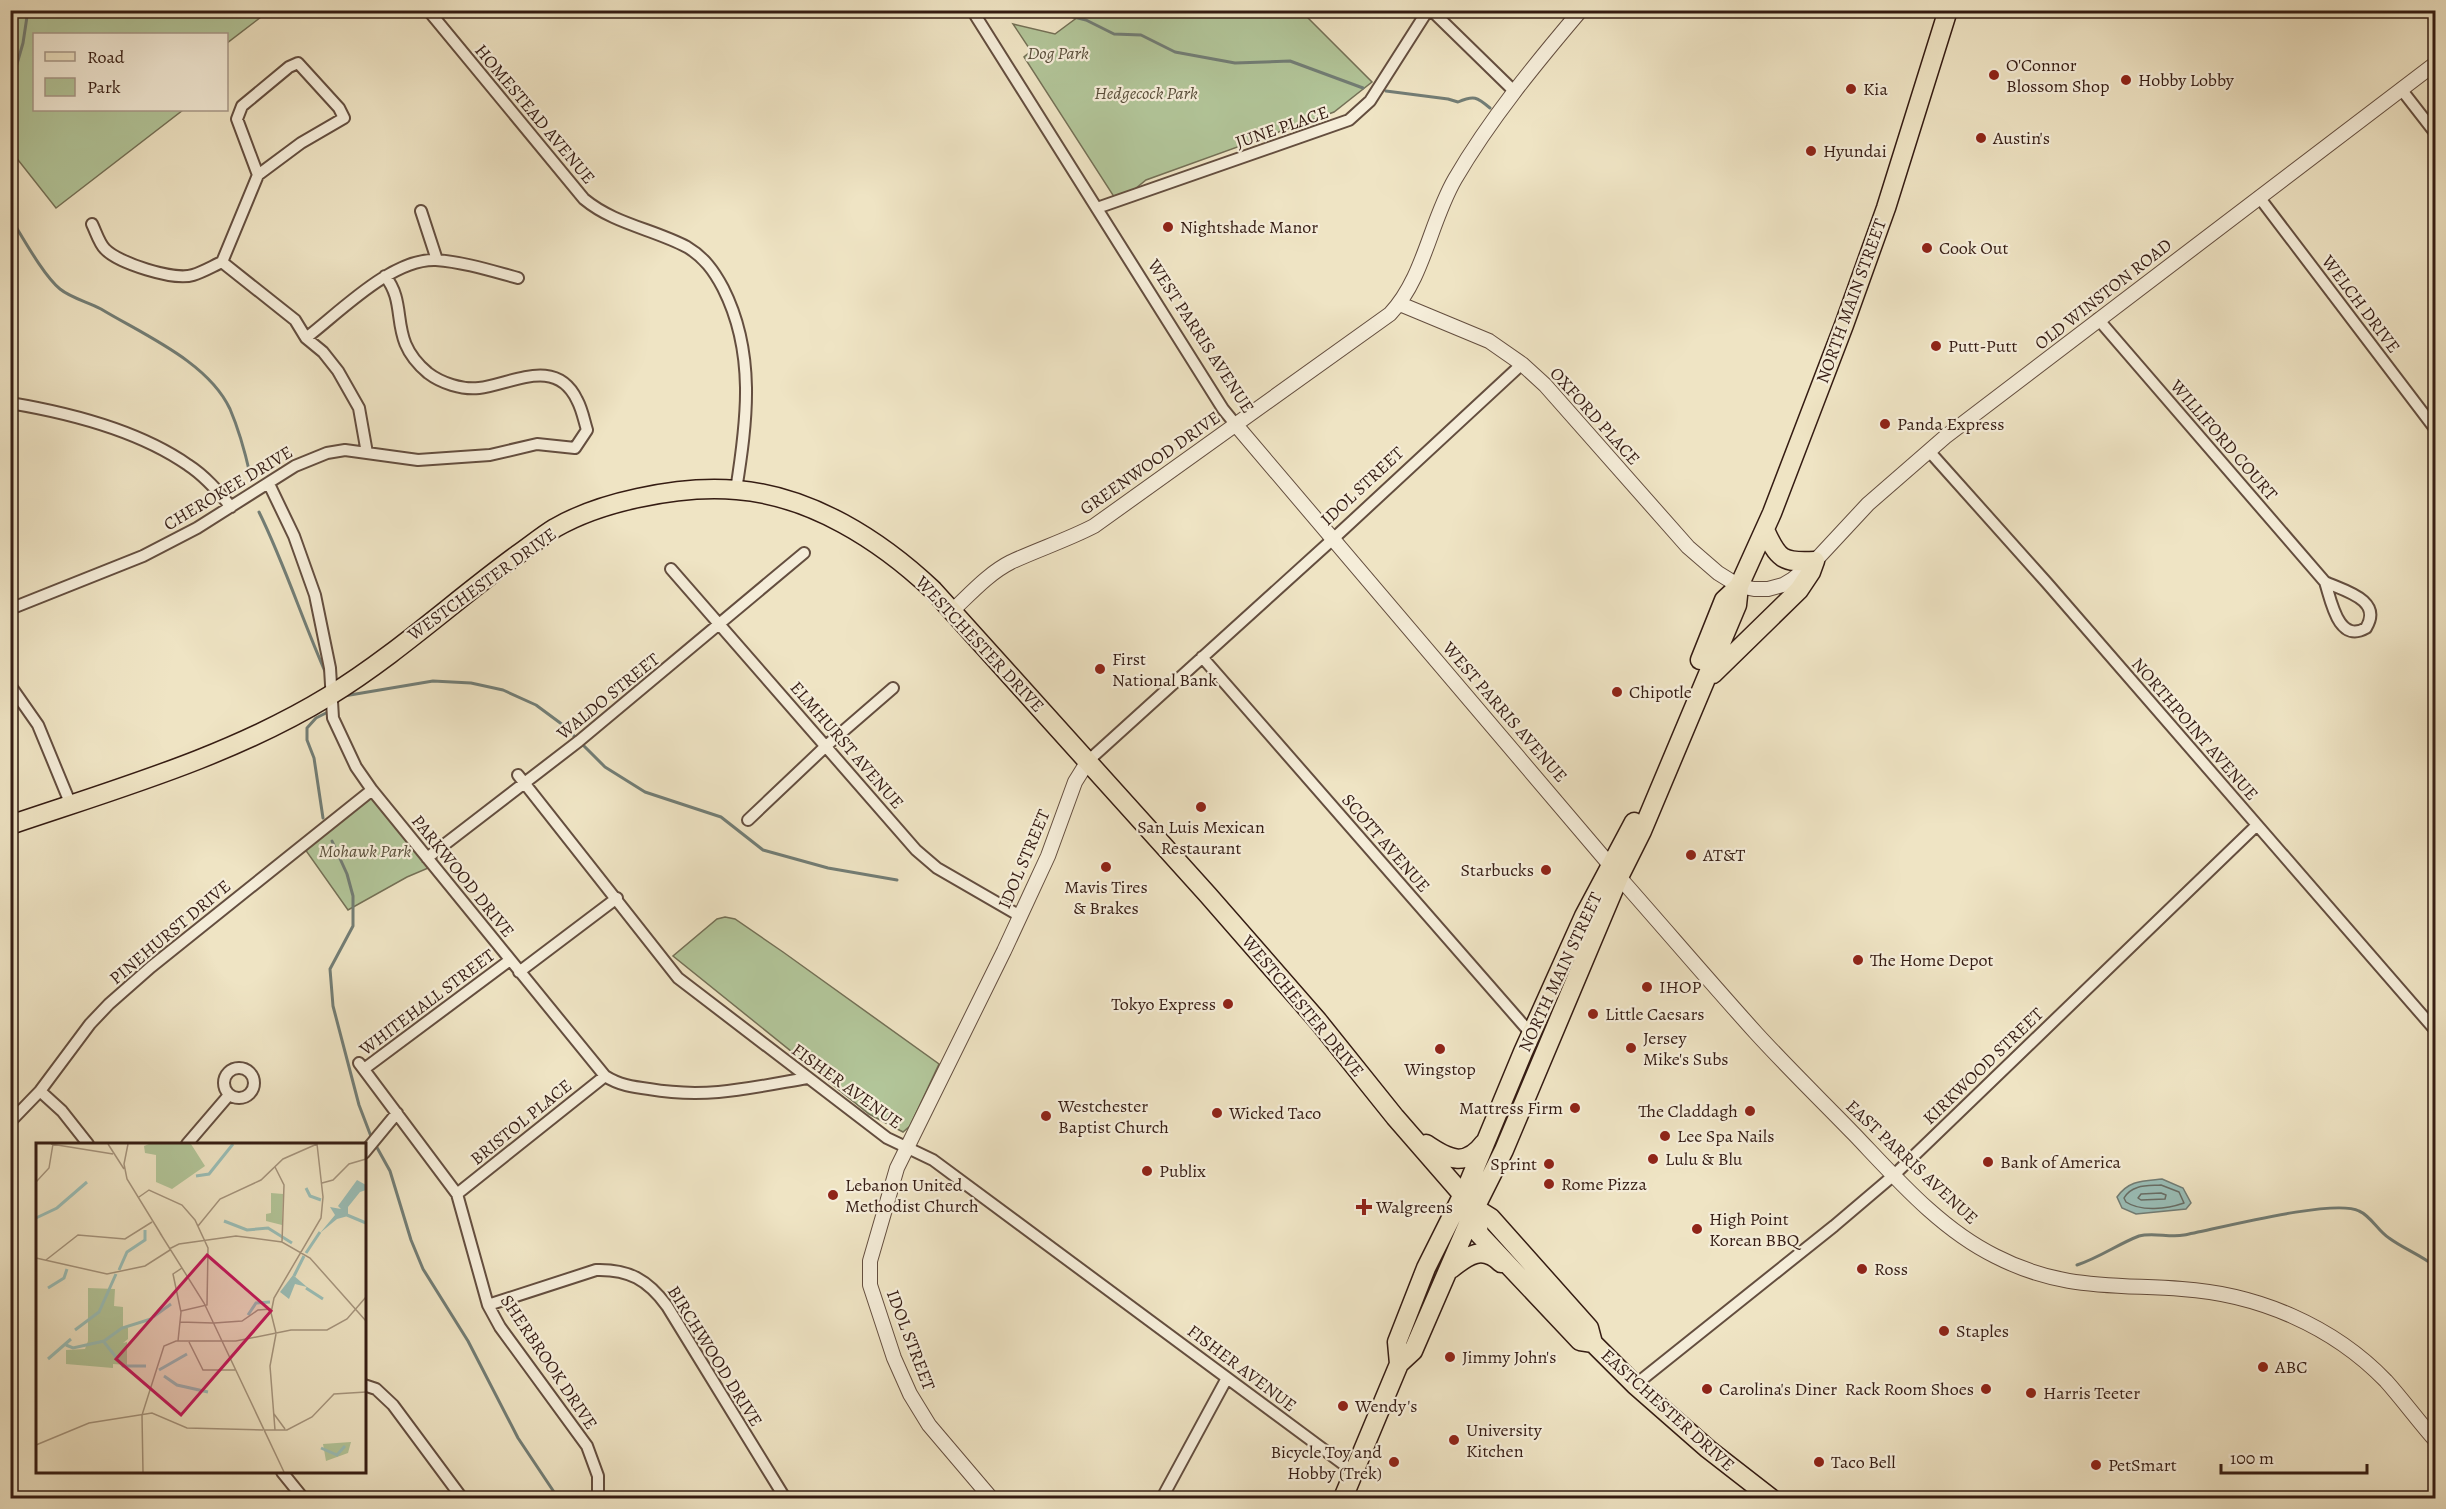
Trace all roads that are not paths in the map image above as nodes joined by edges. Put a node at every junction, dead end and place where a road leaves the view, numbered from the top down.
1 (428, 10) edge
2 (972, 10) edge
3 (1429, 10) edge
4 (1581, 10) edge
5 (1948, 10) edge
6 (2436, 63) edge
7 (2401, 89) junction
8 (1515, 92) junction
9 (2436, 134) edge
10 (258, 175) junction
11 (2259, 197) junction
12 (1097, 208) junction
13 (421, 211) dead end
14 (92, 224) dead end
15 (437, 260) junction
16 (222, 262) junction
17 (385, 276) junction
18 (519, 278) dead end
19 (1400, 304) junction
20 (2098, 319) junction
21 (306, 338) junction
22 (1522, 363) junction
23 (10, 403) edge
24 (1236, 424) junction
25 (2436, 430) edge
26 (1929, 451) junction
27 (367, 453) junction
28 (269, 484) junction
29 (736, 490) junction
30 (231, 507) junction
31 (1765, 530) junction
32 (1333, 538) junction
33 (804, 553) dead end
34 (1815, 561) junction
35 (671, 569) dead end
36 (2325, 582) junction
37 (1739, 586) junction
38 (10, 609) edge
39 (953, 610) junction
40 (721, 624) junction
41 (1202, 657) junction
42 (1703, 684) junction
43 (10, 685) edge
44 (893, 688) dead end
45 (331, 695) junction
46 (826, 746) junction
47 (1088, 761) junction
48 (522, 779) junction
49 (372, 790) junction
50 (71, 805) junction
51 (748, 820) dead end
52 (10, 825) edge
53 (2257, 825) junction
54 (427, 858) junction
55 (1615, 871) junction
56 (617, 898) junction
57 (1020, 916) junction
58 (510, 960) junction
59 (519, 972) junction
60 (2436, 1031) edge
61 (1531, 1034) junction
62 (1548, 1046) junction
63 (361, 1066) joint
64 (605, 1076) junction
65 (807, 1078) junction
66 (40, 1091) junction
67 (229, 1095) dead end
68 (397, 1113) junction
69 (1395, 1117) junction
70 (10, 1122) edge
71 (1487, 1139) junction
72 (87, 1143) edge
73 (188, 1143) edge
74 (906, 1149) junction
75 (366, 1151) edge
76 (1894, 1175) junction
77 (457, 1194) junction
78 (1468, 1201) junction
79 (1447, 1272) junction
80 (1521, 1279) junction
81 (488, 1305) junction
82 (1593, 1343) junction
83 (1399, 1364) junction
84 (1227, 1377) junction
85 (1635, 1385) junction
86 (366, 1386) edge
87 (2436, 1441) edge
88 (1354, 1472) junction
89 (283, 1473) edge
90 (303, 1498) edge
91 (462, 1498) edge
92 (598, 1498) edge
93 (785, 1498) edge
94 (991, 1498) edge
95 (1162, 1498) edge
96 (1343, 1498) edge
97 (1771, 1498) edge

1 - 29 street, HOMESTEAD AVENUE
2 - 12 street, WEST PARRIS AVENUE
3 - 8 street
3 - 12 street, JUNE PLACE
4 - 8 street, GREENWOOD DRIVE
5 - 31 main road, NORTH MAIN STREET
6 - 7 street, OLD WINSTON ROAD
7 - 9 street
7 - 11 street, OLD WINSTON ROAD
8 - 19 street, GREENWOOD DRIVE
10 - 10 street
10 - 16 street
11 - 20 street, OLD WINSTON ROAD
11 - 25 street, WELCH DRIVE
12 - 24 street, WEST PARRIS AVENUE
13 - 15 street
14 - 16 street
15 - 17 street
15 - 18 street
16 - 21 street
17 - 21 street
17 - 27 street, CHEROKEE DRIVE
19 - 22 street, OXFORD PLACE
19 - 24 street, GREENWOOD DRIVE
20 - 26 street, OLD WINSTON ROAD
20 - 36 street, WILLIFORD COURT
21 - 27 street
22 - 32 street, IDOL STREET
22 - 37 street, OXFORD PLACE
23 - 30 street
24 - 32 street, WEST PARRIS AVENUE
24 - 39 street, GREENWOOD DRIVE
26 - 34 street, OLD WINSTON ROAD
26 - 53 street, NORTHPOINT AVENUE
27 - 28 street, CHEROKEE DRIVE
28 - 30 street, CHEROKEE DRIVE
28 - 45 street, PARKWOOD DRIVE
29 - 39 main road, WESTCHESTER DRIVE
29 - 45 main road, WESTCHESTER DRIVE
30 - 38 street, CHEROKEE DRIVE
31 - 34 main road
31 - 37 main road, NORTH MAIN STREET
32 - 41 street, IDOL STREET
32 - 55 street, WEST PARRIS AVENUE
33 - 40 street, WALDO STREET
34 - 37 street, OLD WINSTON ROAD
34 - 42 main road
35 - 40 street, ELMHURST AVENUE
36 - 36 street, WILLIFORD COURT
37 - 42 main road, NORTH MAIN STREET
37 - 55 main road, NORTH MAIN STREET
39 - 47 main road, WESTCHESTER DRIVE
40 - 46 street, ELMHURST AVENUE
40 - 48 street, WALDO STREET
41 - 47 street, IDOL STREET
41 - 61 street, SCOTT AVENUE
42 - 55 main road, NORTH MAIN STREET
43 - 50 street
44 - 46 street
45 - 49 street, PARKWOOD DRIVE
45 - 50 main road, WESTCHESTER DRIVE
46 - 51 street
46 - 57 street, ELMHURST AVENUE
47 - 57 street, IDOL STREET
47 - 69 main road, WESTCHESTER DRIVE
48 - 54 street, WALDO STREET
48 - 56 street, FISHER AVENUE
49 - 54 street, PARKWOOD DRIVE
49 - 66 street, PINEHURST DRIVE
50 - 52 main road, WESTCHESTER DRIVE
53 - 60 street, NORTHPOINT AVENUE
53 - 76 street, KIRKWOOD STREET
54 - 58 street, PARKWOOD DRIVE
55 - 61 main road, NORTH MAIN STREET
55 - 62 main road, NORTH MAIN STREET
55 - 76 street, EAST PARRIS AVENUE
56 - 59 street, WHITEHALL STREET
56 - 65 street, FISHER AVENUE
57 - 74 street, IDOL STREET
58 - 59 street, PARKWOOD DRIVE
58 - 63 street, WHITEHALL STREET
59 - 64 street, PARKWOOD DRIVE
61 - 62 street, SCOTT AVENUE
61 - 71 main road, NORTH MAIN STREET
62 - 78 main road, NORTH MAIN STREET
63 - 68 street, SHERBROOK DRIVE
64 - 65 street, PARKWOOD DRIVE
64 - 77 street, BRISTOL PLACE
65 - 74 street, FISHER AVENUE
66 - 70 street, PINEHURST DRIVE
66 - 72 street
67 - 73 street
68 - 75 street
68 - 77 street, SHERBROOK DRIVE
69 - 71 main road
69 - 78 main road, WESTCHESTER DRIVE
71 - 78 main road, NORTH MAIN STREET
74 - 84 street, FISHER AVENUE
74 - 94 street, IDOL STREET
76 - 85 street, KIRKWOOD STREET
76 - 87 street, EAST PARRIS AVENUE
77 - 81 street, SHERBROOK DRIVE
78 - 79 main road, NORTH MAIN STREET
78 - 80 main road, EASTCHESTER DRIVE
78 - 82 main road, EASTCHESTER DRIVE
78 - 83 main road, NORTH MAIN STREET
79 - 80 main road
79 - 83 main road, NORTH MAIN STREET
80 - 82 main road, EASTCHESTER DRIVE
81 - 92 street, SHERBROOK DRIVE
81 - 93 street, BIRCHWOOD DRIVE
82 - 85 main road, EASTCHESTER DRIVE
83 - 88 main road, NORTH MAIN STREET
84 - 88 street, FISHER AVENUE
84 - 95 street
85 - 97 main road, EASTCHESTER DRIVE
86 - 91 street
88 - 96 main road, NORTH MAIN STREET
89 - 90 street

